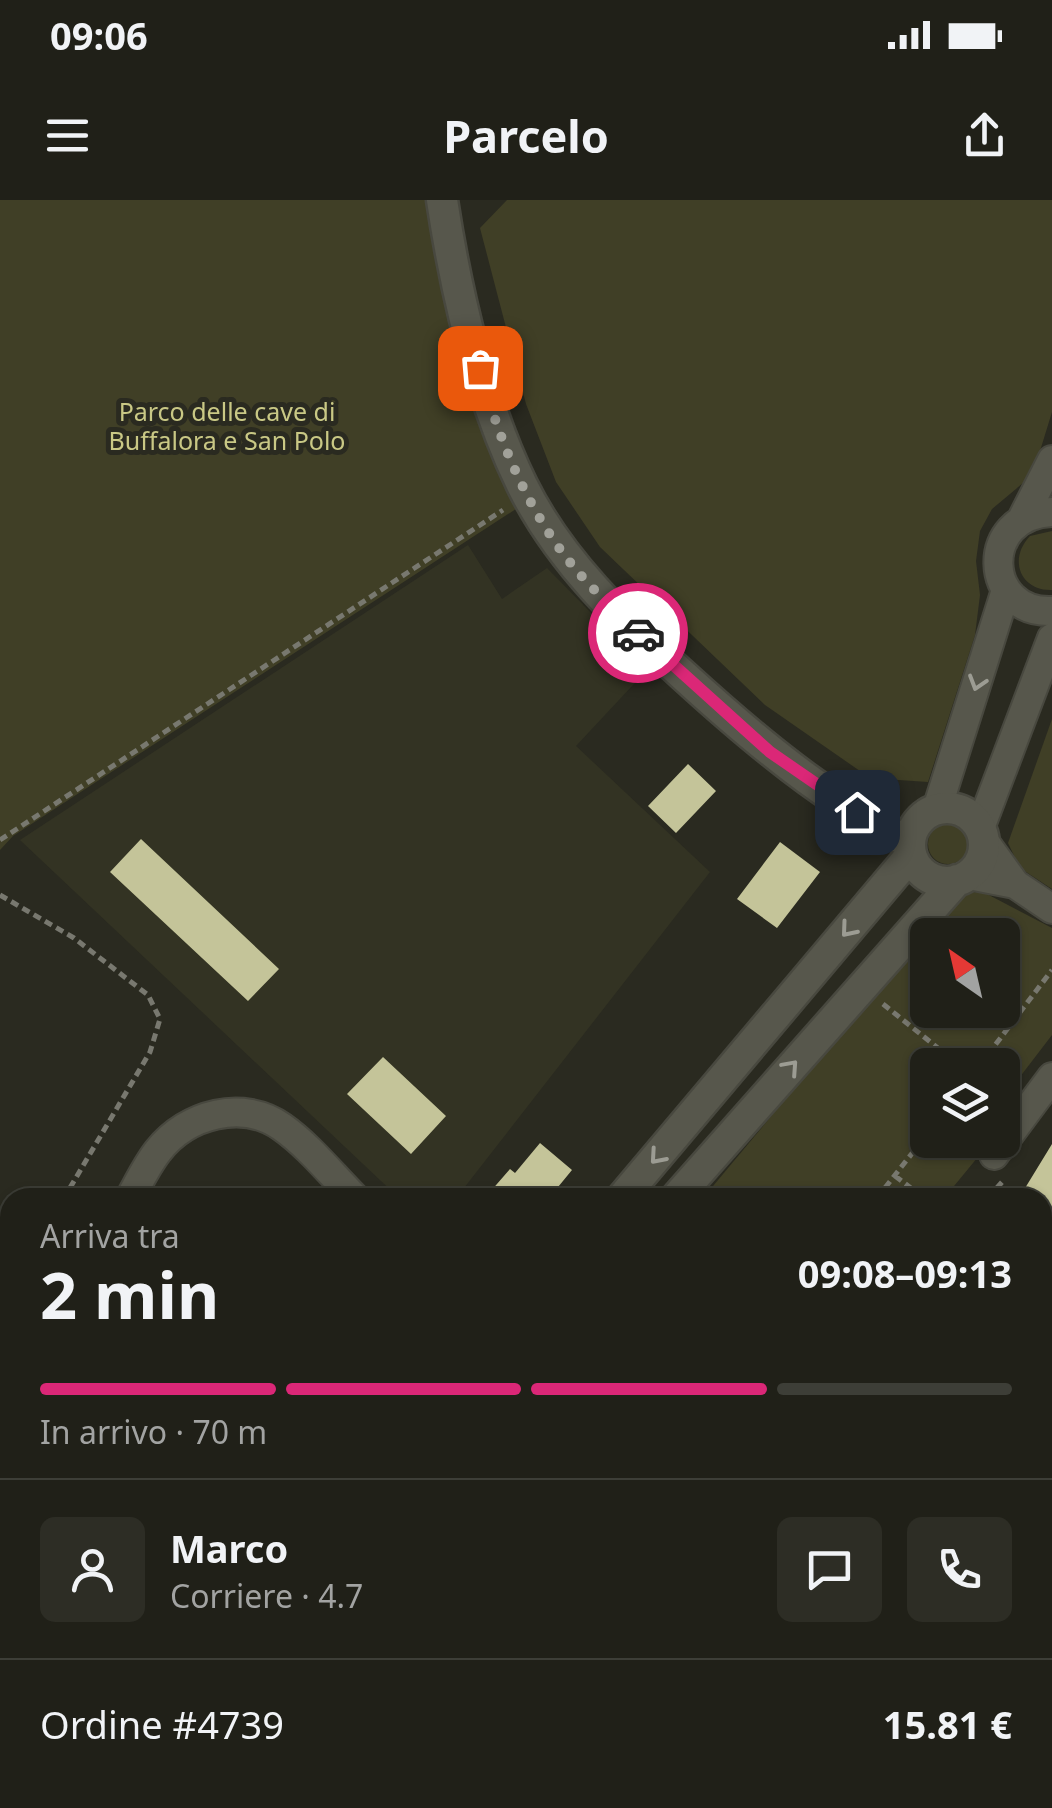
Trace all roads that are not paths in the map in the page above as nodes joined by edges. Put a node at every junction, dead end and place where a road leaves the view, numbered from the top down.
1 (442, 200) edge
2 (1052, 460) edge
3 (1052, 512) edge
4 (1022, 519) junction
5 (1006, 590) junction
6 (1052, 611) edge
7 (1052, 638) edge
8 (837, 798) junction
9 (932, 811) junction
10 (982, 834) junction
11 (910, 849) junction
12 (963, 878) junction
13 (1015, 884) junction
14 (1052, 908) edge
15 (1052, 1077) edge
16 (1020, 1121) edge
17 (136, 1188) edge
18 (345, 1188) edge
19 (630, 1188) edge
20 (685, 1188) edge

1 - 8 street
2 - 4 street
3 - 4 street
4 - 5 street
5 - 6 street
5 -> 9 street
7 - 10 street
8 - 9 street
8 - 11 street
9 - 10 street
9 - 11 street
10 - 12 street
10 - 13 street
11 - 12 street
11 -> 19 street
12 - 13 street
20 -> 12 street
13 - 14 street
15 - 16 street
17 - 18 street

